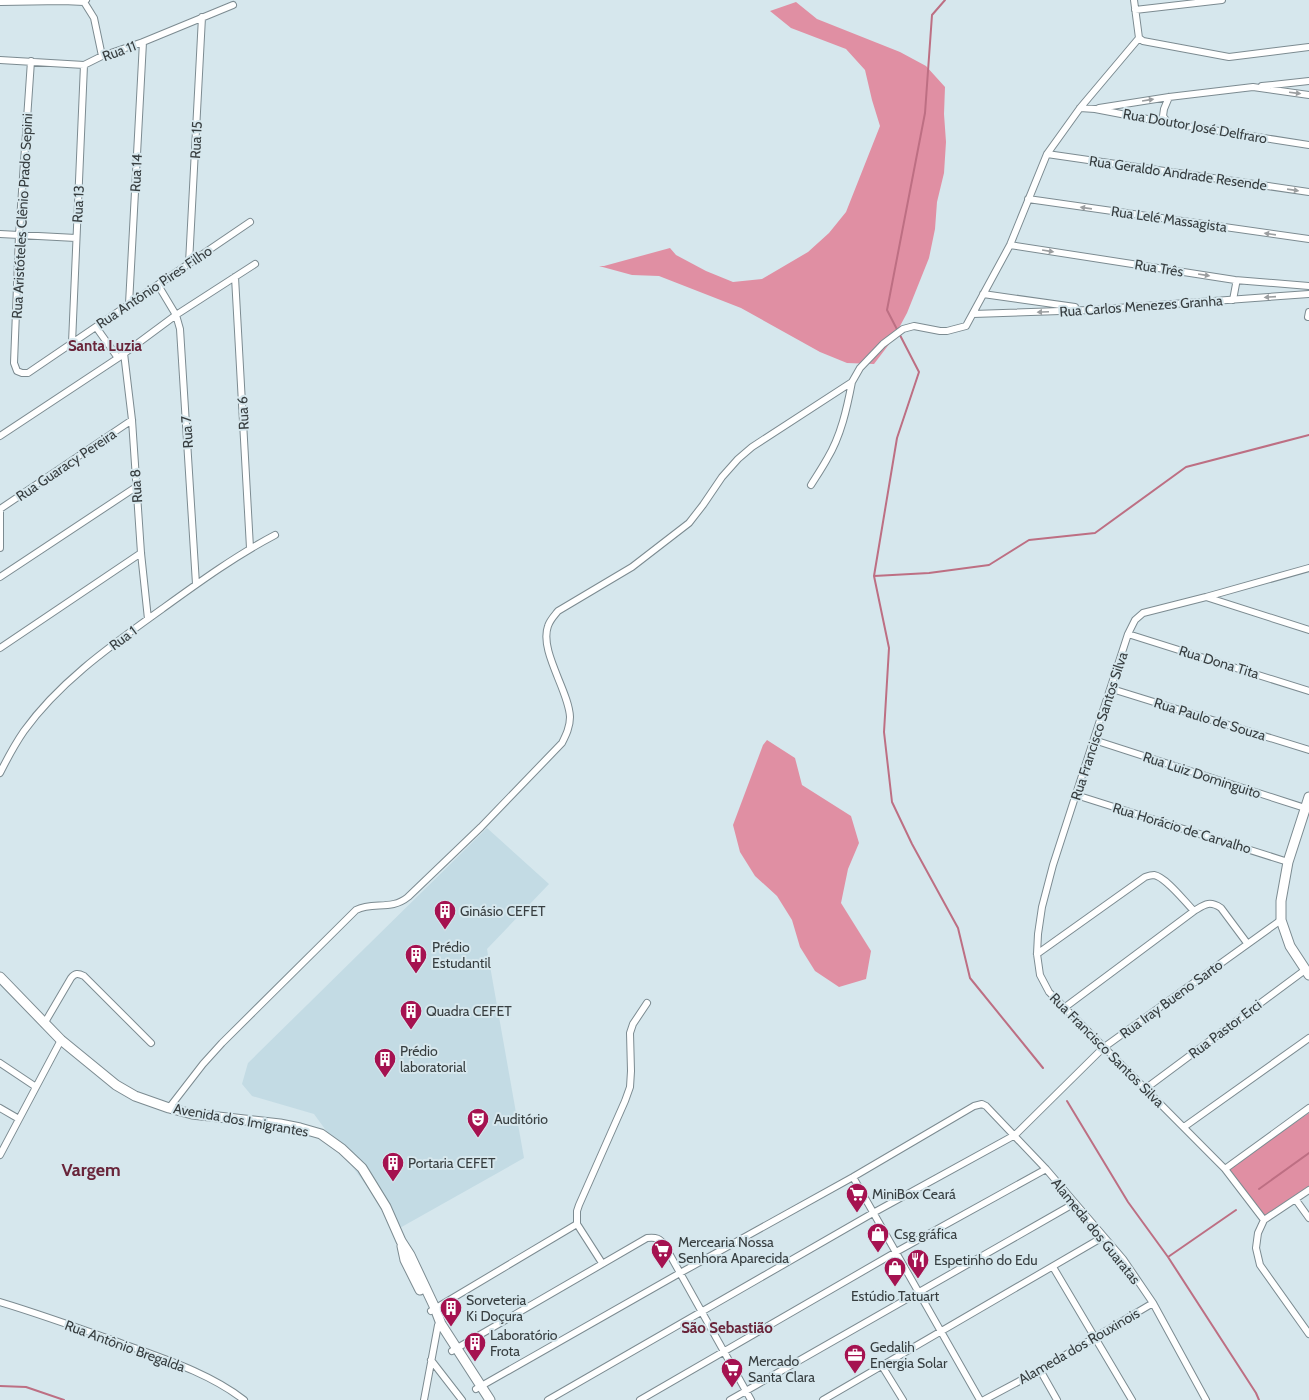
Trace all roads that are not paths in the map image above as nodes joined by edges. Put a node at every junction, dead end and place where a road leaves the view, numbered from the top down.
1 (1134, 0) edge
2 (1222, 0) edge
3 (85, 1) edge
4 (0, 2) edge
5 (233, 5) dead end
6 (1135, 10) junction
7 (202, 17) junction
8 (1139, 38) junction
9 (143, 42) junction
10 (1309, 47) edge
11 (102, 56) junction
12 (0, 60) edge
13 (31, 61) junction
14 (84, 65) junction
15 (1309, 81) edge
16 (1253, 87) junction
17 (1309, 95) edge
18 (1169, 97) junction
19 (1080, 108) junction
20 (1096, 109) junction
21 (1168, 123) junction
22 (1309, 145) edge
23 (1047, 154) junction
24 (1309, 192) edge
25 (1028, 199) junction
26 (250, 222) dead end
27 (0, 234) edge
28 (19, 235) junction
29 (76, 238) junction
30 (1309, 239) edge
31 (1010, 245) junction
32 (189, 263) junction
33 (255, 264) dead end
34 (235, 277) junction
35 (1235, 280) junction
36 (158, 285) junction
37 (1309, 286) edge
38 (983, 294) junction
39 (1309, 294) edge
40 (1233, 300) junction
41 (129, 304) junction
42 (1090, 310) junction
43 (972, 314) junction
44 (176, 315) junction
45 (96, 327) junction
46 (72, 343) junction
47 (124, 353) junction
48 (118, 358) junction
49 (17, 371) joint
50 (852, 382) junction
51 (132, 420) junction
52 (0, 436) edge
53 (811, 485) dead end
54 (136, 487) junction
55 (0, 509) edge
56 (275, 535) dead end
57 (0, 548) edge
58 (250, 548) junction
59 (141, 553) junction
60 (1307, 569) edge
61 (0, 577) edge
62 (196, 584) junction
63 (1206, 597) junction
64 (148, 619) junction
65 (1309, 630) edge
66 (1128, 634) junction
67 (0, 648) edge
68 (1112, 689) junction
69 (1309, 691) edge
70 (1094, 740) junction
71 (1309, 750) edge
72 (0, 773) edge
73 (1076, 795) junction
74 (1309, 797) edge
75 (1307, 809) edge
76 (1288, 862) junction
77 (1194, 911) junction
78 (1281, 920) junction
79 (1247, 943) junction
80 (1037, 954) junction
81 (1307, 973) edge
82 (0, 977) edge
83 (648, 1003) dead end
84 (1064, 1008) junction
85 (44, 1024) junction
86 (1309, 1038) edge
87 (61, 1040) junction
88 (151, 1043) dead end
89 (1103, 1048) junction
90 (0, 1063) edge
91 (36, 1087) junction
92 (1145, 1089) junction
93 (0, 1108) edge
94 (169, 1108) junction
95 (1309, 1108) edge
96 (19, 1119) junction
97 (1184, 1127) junction
98 (1015, 1135) junction
99 (0, 1155) edge
100 (1046, 1169) junction
101 (1225, 1169) junction
102 (853, 1177) junction
103 (1309, 1190) edge
104 (1296, 1200) junction
105 (1074, 1204) junction
106 (873, 1213) junction
107 (1309, 1218) edge
108 (1264, 1220) junction
109 (577, 1224) junction
110 (1103, 1237) junction
111 (896, 1252) junction
112 (602, 1263) junction
113 (1053, 1267) junction
114 (680, 1273) junction
115 (918, 1293) junction
116 (0, 1302) edge
117 (1153, 1303) junction
118 (433, 1310) junction
119 (702, 1312) junction
120 (439, 1324) junction
121 (941, 1331) junction
122 (1309, 1334) edge
123 (1095, 1338) junction
124 (454, 1350) junction
125 (725, 1351) junction
126 (431, 1360) junction
127 (882, 1366) junction
128 (1040, 1370) junction
129 (478, 1387) junction
130 (746, 1391) junction
131 (826, 1399) edge
132 (244, 1400) edge
133 (424, 1400) edge
134 (462, 1400) edge
135 (483, 1400) edge
136 (490, 1400) edge
137 (548, 1400) edge
138 (640, 1400) edge
139 (730, 1400) edge
140 (752, 1400) edge
141 (903, 1400) edge
142 (980, 1400) edge
143 (984, 1400) edge
144 (1057, 1400) edge
145 (1132, 1400) edge
146 (1206, 1400) edge

1 - 6 street
2 - 6 street
3 - 4 street
3 - 11 street
5 - 7 street, Rua 11
6 - 8 street
7 - 9 street, Rua 11
7 - 32 street, Rua 15
8 - 10 street
8 - 19 street
9 - 11 street, Rua 11
9 - 41 street, Rua 14
11 - 14 street, Rua 11
12 - 13 street, Rua 11
13 - 14 street, Rua 11
13 - 28 street, Rua Aristóteles Clênio Prado Sepini
14 - 29 street, Rua 13
15 - 16 street
16 -> 17 street
16 - 18 street
20 -> 18 street
18 - 21 street
19 - 20 street, Rua Doutor José Delfraro
19 - 23 street
20 - 21 street, Rua Doutor José Delfraro
21 - 22 street, Rua Doutor José Delfraro
23 -> 24 street, Rua Geraldo Andrade Resende
23 - 25 street
30 -> 25 street, Rua Lelé Massagista
25 - 31 street
26 - 32 street, Rua Antônio Pires Filho
27 - 28 street
28 - 29 street
28 - 49 street, Rua Aristóteles Clênio Prado Sepini
29 - 46 street, Rua 13
31 -> 35 street, Rua Três
31 - 38 street
32 - 36 street, Rua Antônio Pires Filho
33 - 34 street
34 - 44 street
34 - 58 street, Rua 6
35 - 37 street, Rua Três
35 - 40 street
36 - 41 street, Rua Antônio Pires Filho
36 - 44 street, Rua 7
38 - 42 street
38 - 43 street
39 -> 40 street, Rua Carlos Menezes Granha
40 - 42 street, Rua Carlos Menezes Granha
41 - 45 street, Rua Antônio Pires Filho
42 -> 43 street, Rua Carlos Menezes Granha
43 - 50 street
44 - 47 street
44 - 62 street, Rua 7
45 - 46 street, Rua Antônio Pires Filho
45 - 48 street
46 - 49 street, Rua Antônio Pires Filho
47 - 48 street
47 - 51 street, Rua 8
48 - 52 street
50 - 53 street
50 - 94 street
51 - 54 street, Rua 8
51 - 55 street, Rua Guaracy Pereira
54 - 59 street, Rua 8
54 - 61 street
55 - 57 street
56 - 58 street, Rua 1
58 - 62 street, Rua 1
59 - 64 street, Rua 8
59 - 67 street
60 - 63 street
62 - 64 street, Rua 1
63 - 65 street
63 - 66 street, Rua Francisco Santos Silva
64 - 72 street, Rua 1
66 - 68 street, Rua Francisco Santos Silva
66 - 69 street, Rua Dona Tita
68 - 70 street, Rua Francisco Santos Silva
68 - 71 street, Rua Paulo de Souza
70 - 73 street, Rua Francisco Santos Silva
70 - 75 street, Rua Luiz Dominguito
73 - 76 street, Rua Horácio de Carvalho
73 - 80 street, Rua Francisco Santos Silva
74 - 75 main road
75 - 76 main road
76 - 78 main road
77 - 79 street
77 - 80 street
77 - 84 street
78 - 79 street, Rua Iray Bueno Sarto
78 - 81 main road
79 - 89 street, Rua Iray Bueno Sarto
80 - 84 street, Rua Francisco Santos Silva
81 - 92 street, Rua Pastor Erci
82 - 85 main road, Avenida dos Imigrantes
83 - 109 street
84 - 89 street, Rua Francisco Santos Silva
85 - 87 main road, Avenida dos Imigrantes
85 - 88 street
86 - 97 street
87 - 91 street
87 - 94 main road, Avenida dos Imigrantes
89 - 92 street, Rua Francisco Santos Silva
89 - 98 street, Rua Iray Bueno Sarto
90 - 91 street
91 - 96 street
92 - 97 street, Rua Francisco Santos Silva
93 - 96 street
94 - 118 main road, Avenida dos Imigrantes
95 - 101 street
96 - 99 street
97 - 101 street, Rua Francisco Santos Silva
98 - 100 street, Alameda dos Guaratas
98 - 102 street, Alameda dos Guaratas
98 - 106 street, Rua Iray Bueno Sarto
100 - 105 street, Alameda dos Guaratas
100 - 111 street
101 - 108 street, Rua Francisco Santos Silva
102 - 106 street
102 - 114 street
103 - 104 street
104 - 107 street
104 - 108 street
105 - 110 street, Alameda dos Guaratas
105 - 115 street
106 - 111 street
106 - 119 street, Rua Iray Bueno Sarto
108 - 122 street
109 - 112 street
109 - 118 street
110 - 113 street
110 - 117 street, Alameda dos Guaratas
111 - 115 street
111 - 125 street
112 - 114 street
112 - 124 street
113 - 121 street
113 - 123 street
114 - 119 street
114 - 129 street
115 - 121 street
115 - 130 street
116 - 132 street, Rua Antônio Bregalda
117 - 123 street, Alameda dos Rouxinois
117 - 146 street, Alameda dos Guaratas
118 - 120 main road, Avenida dos Imigrantes
119 - 125 street
119 - 137 street, Rua Iray Bueno Sarto
120 - 124 main road, Avenida dos Imigrantes
120 - 126 street
121 - 127 street
121 - 142 street
123 - 128 street, Alameda dos Rouxinois
123 - 145 street
124 - 129 main road, Avenida dos Imigrantes
125 - 130 street
125 - 138 street
126 - 133 street
126 - 134 street
127 - 131 street
127 - 141 street
128 - 143 street, Alameda dos Rouxinois
128 - 144 street
129 - 135 main road, Avenida dos Imigrantes
129 - 136 main road, Avenida dos Imigrantes
130 - 139 street
130 - 140 street

